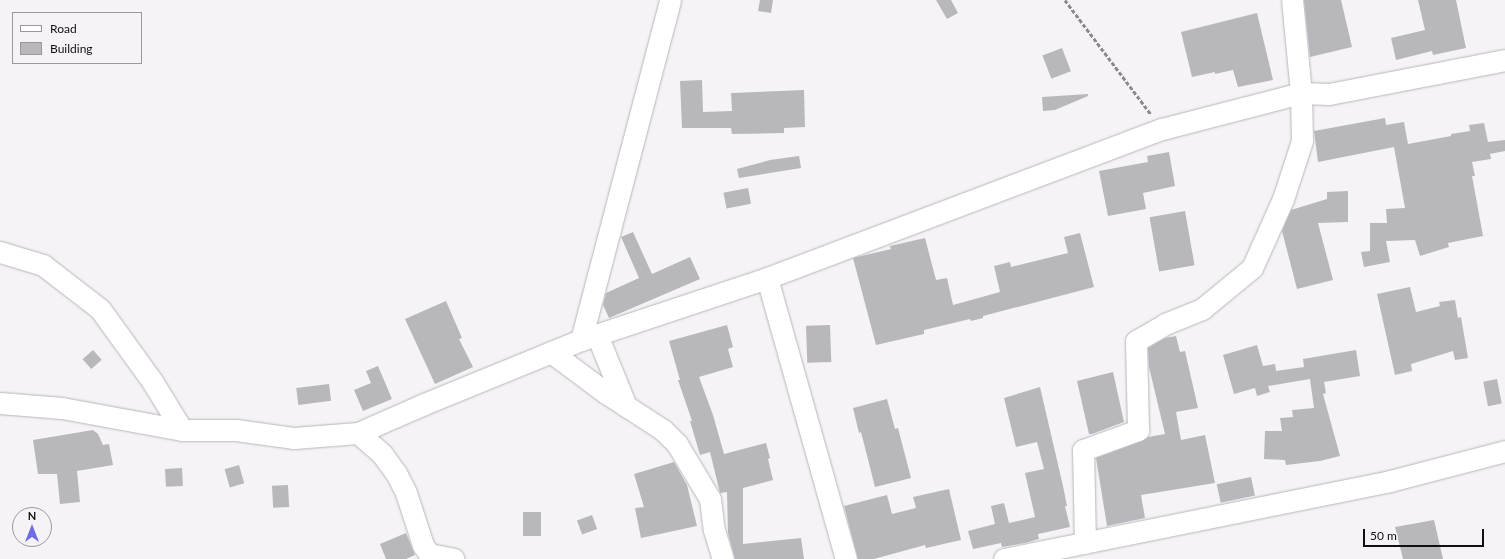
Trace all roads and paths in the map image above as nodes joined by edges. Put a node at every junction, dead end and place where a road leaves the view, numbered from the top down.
1 (670, 0) edge
2 (1066, 0) edge
3 (1292, 0) edge
4 (1505, 60) edge
5 (1301, 93) junction
6 (1162, 129) junction
7 (0, 252) edge
8 (767, 278) junction
9 (589, 338) junction
10 (552, 352) junction
11 (0, 403) edge
12 (626, 406) junction
13 (182, 430) junction
14 (358, 433) junction
15 (1505, 451) edge
16 (1086, 543) junction
17 (454, 559) edge
18 (723, 559) edge
19 (846, 559) edge
20 (1004, 559) edge

1 - 9 street
2 - 6 path
3 - 5 street
4 - 5 street
5 - 6 street
5 - 16 street
6 - 8 street
7 - 13 street
8 - 9 street
8 - 19 street
9 - 10 street
9 - 12 street
10 - 12 street
10 - 14 street
11 - 13 street
12 - 18 street
13 - 14 street
14 - 17 street
15 - 16 street
16 - 20 street

